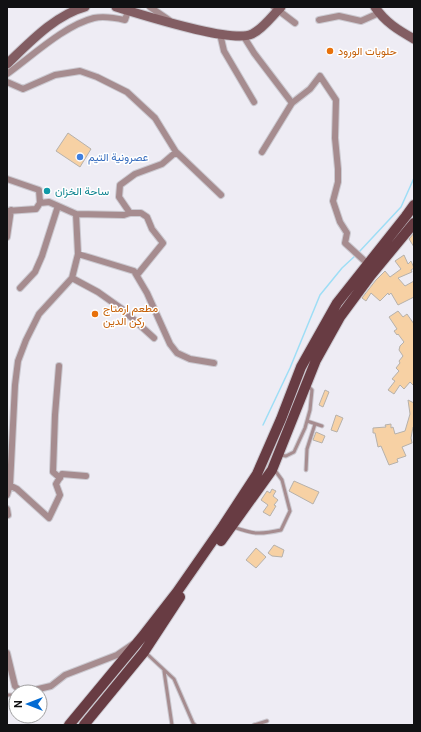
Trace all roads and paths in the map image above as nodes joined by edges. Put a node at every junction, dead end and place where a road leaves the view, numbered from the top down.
1 (85, 7) edge
2 (116, 7) edge
3 (150, 7) edge
4 (277, 8) edge
5 (128, 10) junction
6 (377, 10) edge
7 (319, 20) dead end
8 (173, 23) junction
9 (294, 23) dead end
10 (220, 34) junction
11 (244, 37) junction
12 (414, 39) edge
13 (7, 64) edge
14 (7, 74) edge
15 (7, 82) edge
16 (254, 102) dead end
17 (292, 103) junction
18 (176, 152) junction
19 (262, 152) dead end
20 (7, 179) edge
21 (221, 195) dead end
22 (40, 203) junction
23 (414, 204) edge
24 (58, 206) junction
25 (9, 210) edge
26 (130, 213) junction
27 (76, 214) junction
28 (414, 223) edge
29 (7, 236) edge
30 (78, 254) junction
31 (368, 264) junction
32 (137, 275) junction
33 (72, 278) junction
34 (20, 288) dead end
35 (154, 338) dead end
36 (214, 363) dead end
37 (59, 366) dead end
38 (306, 384) junction
39 (307, 421) junction
40 (315, 424) junction
41 (322, 426) dead end
42 (278, 455) junction
43 (272, 468) junction
44 (306, 470) dead end
45 (86, 476) dead end
46 (60, 478) junction
47 (8, 485) edge
48 (7, 495) edge
49 (7, 509) edge
50 (7, 515) edge
51 (232, 526) junction
52 (142, 637) junction
53 (144, 652) junction
54 (7, 653) edge
55 (164, 671) junction
56 (15, 684) edge
57 (48, 687) edge
58 (267, 721) dead end
59 (69, 725) edge
60 (84, 725) edge
61 (172, 725) edge
62 (195, 725) edge
63 (254, 725) edge

1 - 13 street
2 - 5 street
3 - 8 street
4 - 9 street
4 - 11 street
5 - 8 street
5 - 14 street
6 - 7 street
6 - 12 street
8 - 10 street
10 - 11 street
10 - 16 street
11 - 17 street
15 - 18 street
17 - 19 street
17 - 31 street
18 - 21 street
18 - 26 street
20 - 22 street
22 - 24 street
22 - 25 street
23 - 31 main road
24 - 27 street
24 - 34 street
25 - 29 street
26 - 27 street
26 - 32 street
27 - 30 street
28 - 38 main road
30 - 32 street
30 - 33 street
31 - 52 main road
32 - 36 street
33 - 35 street
33 - 47 street
37 - 46 street
38 - 39 lane
38 - 42 main road
39 - 40 lane
39 - 42 lane
40 - 41 lane
40 - 44 lane
42 - 43 main road
43 - 51 main road
43 - 51 lane
45 - 46 street
46 - 47 street
47 - 48 street
49 - 50 street
51 - 53 main road
52 - 57 street
52 - 59 main road
53 - 55 lane
53 - 60 main road
54 - 56 street
55 - 61 lane
55 - 62 lane
58 - 63 lane

